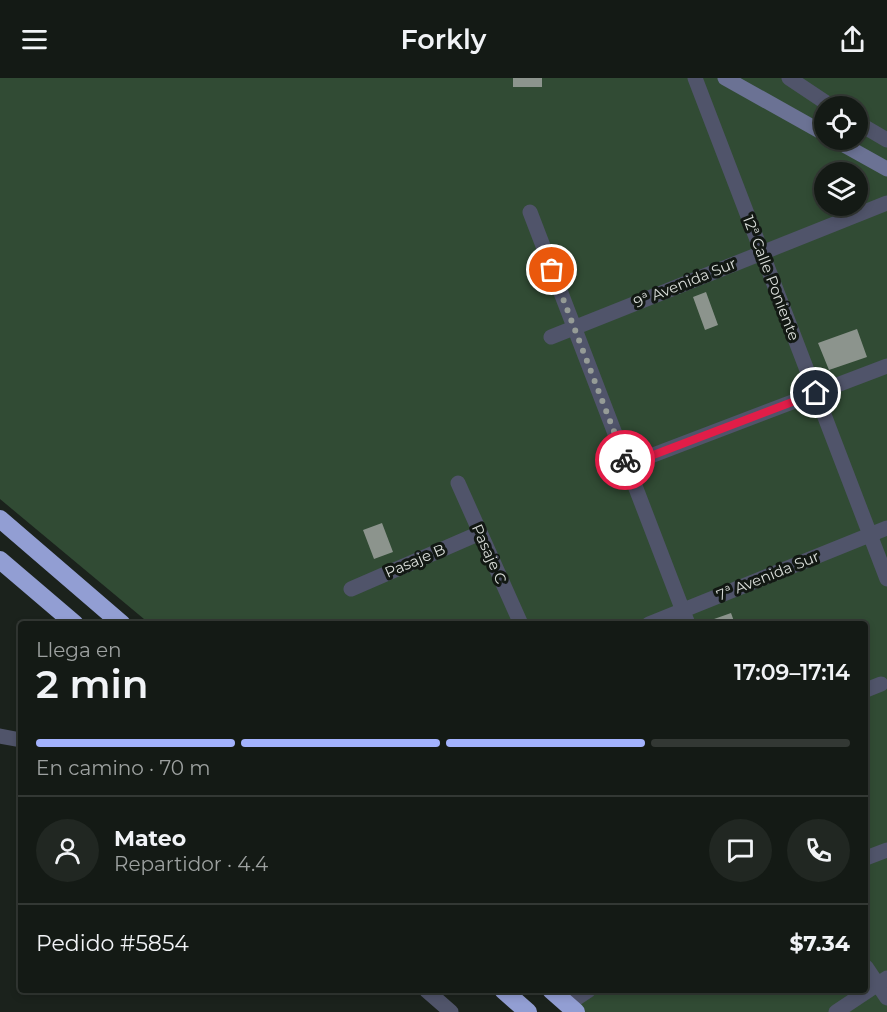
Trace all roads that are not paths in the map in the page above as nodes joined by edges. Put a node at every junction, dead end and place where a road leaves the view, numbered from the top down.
1 (695, 78) edge
2 (725, 78) edge
3 (789, 78) edge
4 (816, 96) edge
5 (814, 128) edge
6 (868, 129) edge
7 (887, 140) edge
8 (854, 150) edge
9 (887, 168) edge
10 (887, 203) edge
11 (530, 212) dead end
12 (762, 253) junction
13 (575, 328) junction
14 (551, 337) dead end
15 (887, 366) edge
16 (816, 393) junction
17 (627, 465) junction
18 (458, 483) dead end
19 (0, 519) edge
20 (887, 528) edge
21 (480, 534) junction
22 (870, 534) junction
23 (0, 560) edge
24 (887, 579) edge
25 (351, 589) dead end
26 (686, 617) edge
27 (71, 621) edge
28 (119, 621) edge
29 (520, 621) edge
30 (665, 621) edge
31 (881, 684) dead end
32 (868, 689) edge
33 (0, 735) edge
34 (18, 739) edge
35 (887, 850) edge
36 (868, 857) edge
37 (868, 969) edge
38 (882, 981) edge
39 (868, 990) edge
40 (429, 993) edge
41 (506, 993) edge
42 (554, 993) edge
43 (586, 993) edge
44 (864, 993) edge
45 (887, 998) edge
46 (572, 1008) edge
47 (451, 1012) edge
48 (528, 1012) edge
49 (836, 1012) edge

1 - 12 street, 12ª Calle Poniente
2 - 5 street
3 - 4 street
6 - 7 street
8 - 9 street
10 - 12 street, 9ª Avenida Sur
11 - 13 street
12 - 13 street, 9ª Avenida Sur
12 - 16 street, 12ª Calle Poniente
13 - 14 street, 9ª Avenida Sur
13 - 17 street
15 - 16 street
16 - 17 street
16 - 22 street, 12ª Calle Poniente
17 - 26 street
18 - 21 street, Pasaje C
19 - 28 highway
20 - 22 street, 7ª Avenida Sur
21 - 25 street, Pasaje B
21 - 29 street, Pasaje C
22 - 24 street, 12ª Calle Poniente
22 - 26 street, 7ª Avenida Sur
23 - 27 highway
26 - 30 street, 7ª Avenida Sur
31 - 32 street
33 - 34 street
35 - 36 street
37 - 38 street
38 - 39 street
38 - 45 street
40 - 47 street
41 - 48 highway
42 - 46 highway
43 - 46 street
44 - 49 street

